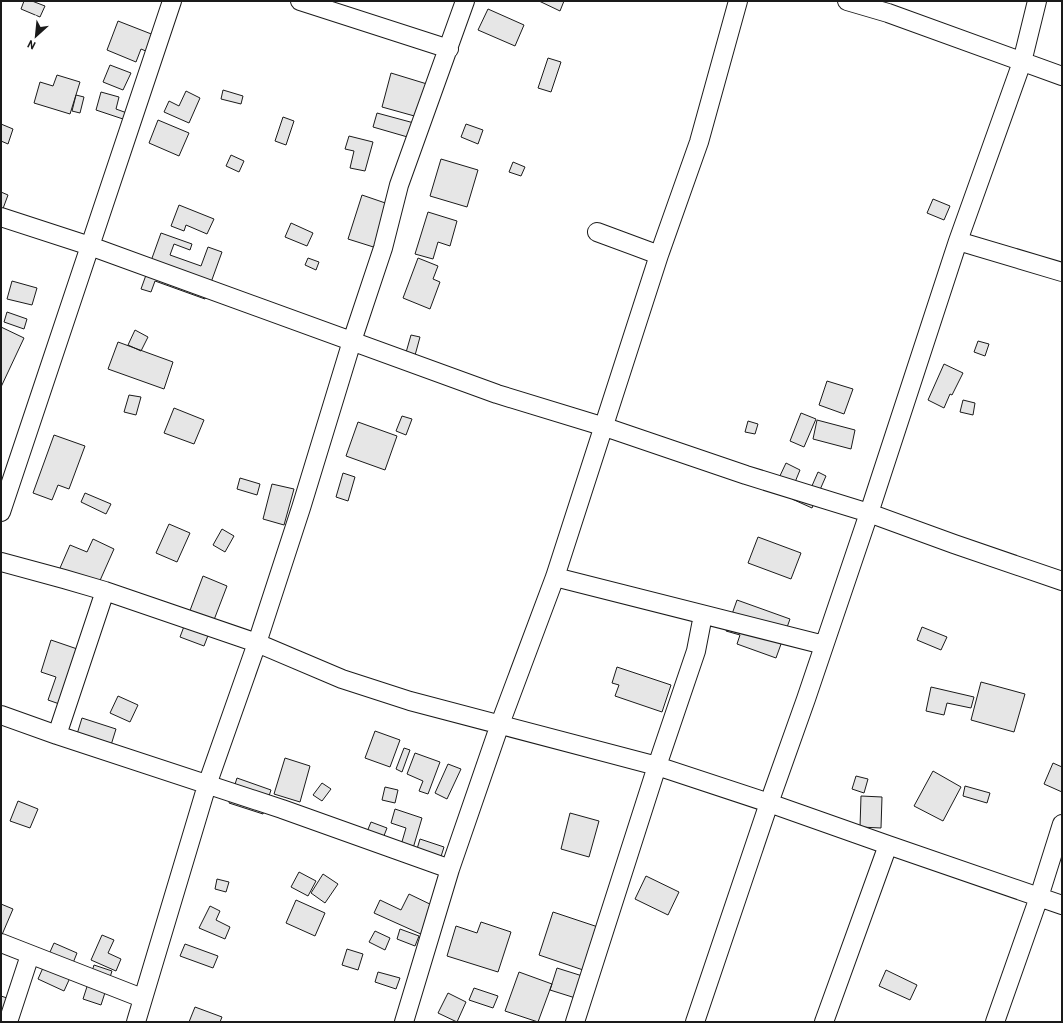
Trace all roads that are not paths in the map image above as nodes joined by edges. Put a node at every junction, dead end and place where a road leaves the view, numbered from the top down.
1 (172, 1) edge
2 (300, 1) edge
3 (465, 1) edge
4 (738, 1) edge
5 (847, 1) edge
6 (1036, 1) edge
7 (449, 49) junction
8 (1022, 62) junction
9 (1062, 76) edge
10 (1, 218) edge
11 (597, 232) dead end
12 (958, 241) junction
13 (90, 246) junction
14 (660, 254) junction
15 (1062, 272) edge
16 (352, 341) junction
17 (605, 427) junction
18 (1, 512) edge
19 (869, 513) junction
20 (1, 562) edge
21 (555, 577) junction
22 (1062, 581) edge
23 (105, 592) junction
24 (702, 615) junction
25 (257, 643) junction
26 (824, 645) junction
27 (1, 714) edge
28 (500, 724) junction
29 (57, 735) junction
30 (657, 766) junction
31 (207, 785) junction
32 (769, 802) junction
33 (1062, 824) edge
34 (888, 845) junction
35 (450, 869) junction
36 (1039, 897) junction
37 (1062, 905) edge
38 (1, 943) edge
39 (30, 954) junction
40 (142, 998) junction
41 (8, 1022) edge
42 (136, 1022) edge
43 (404, 1022) edge
44 (575, 1022) edge
45 (695, 1022) edge
46 (824, 1022) edge
47 (995, 1022) edge

1 - 13 street
2 - 7 street
3 - 7 street
4 - 14 street
5 - 8 street
6 - 8 street
7 - 16 street
8 - 9 street
8 - 12 street
10 - 13 street
11 - 14 street
12 - 15 street
12 - 19 street
13 - 16 street
13 - 18 street
14 - 17 street
16 - 17 street
16 - 25 street
17 - 19 street
17 - 21 street
19 - 22 street
19 - 26 street
20 - 23 street
21 - 24 street
21 - 28 street
23 - 25 street
23 - 29 street
24 - 26 street
24 - 30 street
25 - 28 street
25 - 31 street
26 - 32 street
27 - 29 street
28 - 30 street
28 - 35 street
29 - 31 street
30 - 32 street
30 - 44 street
31 - 35 street
31 - 40 street
32 - 34 street
32 - 45 street
33 - 36 street
34 - 36 street
34 - 46 street
35 - 43 street
36 - 37 street
36 - 47 street
38 - 39 street
39 - 40 street
39 - 41 street
40 - 42 street

